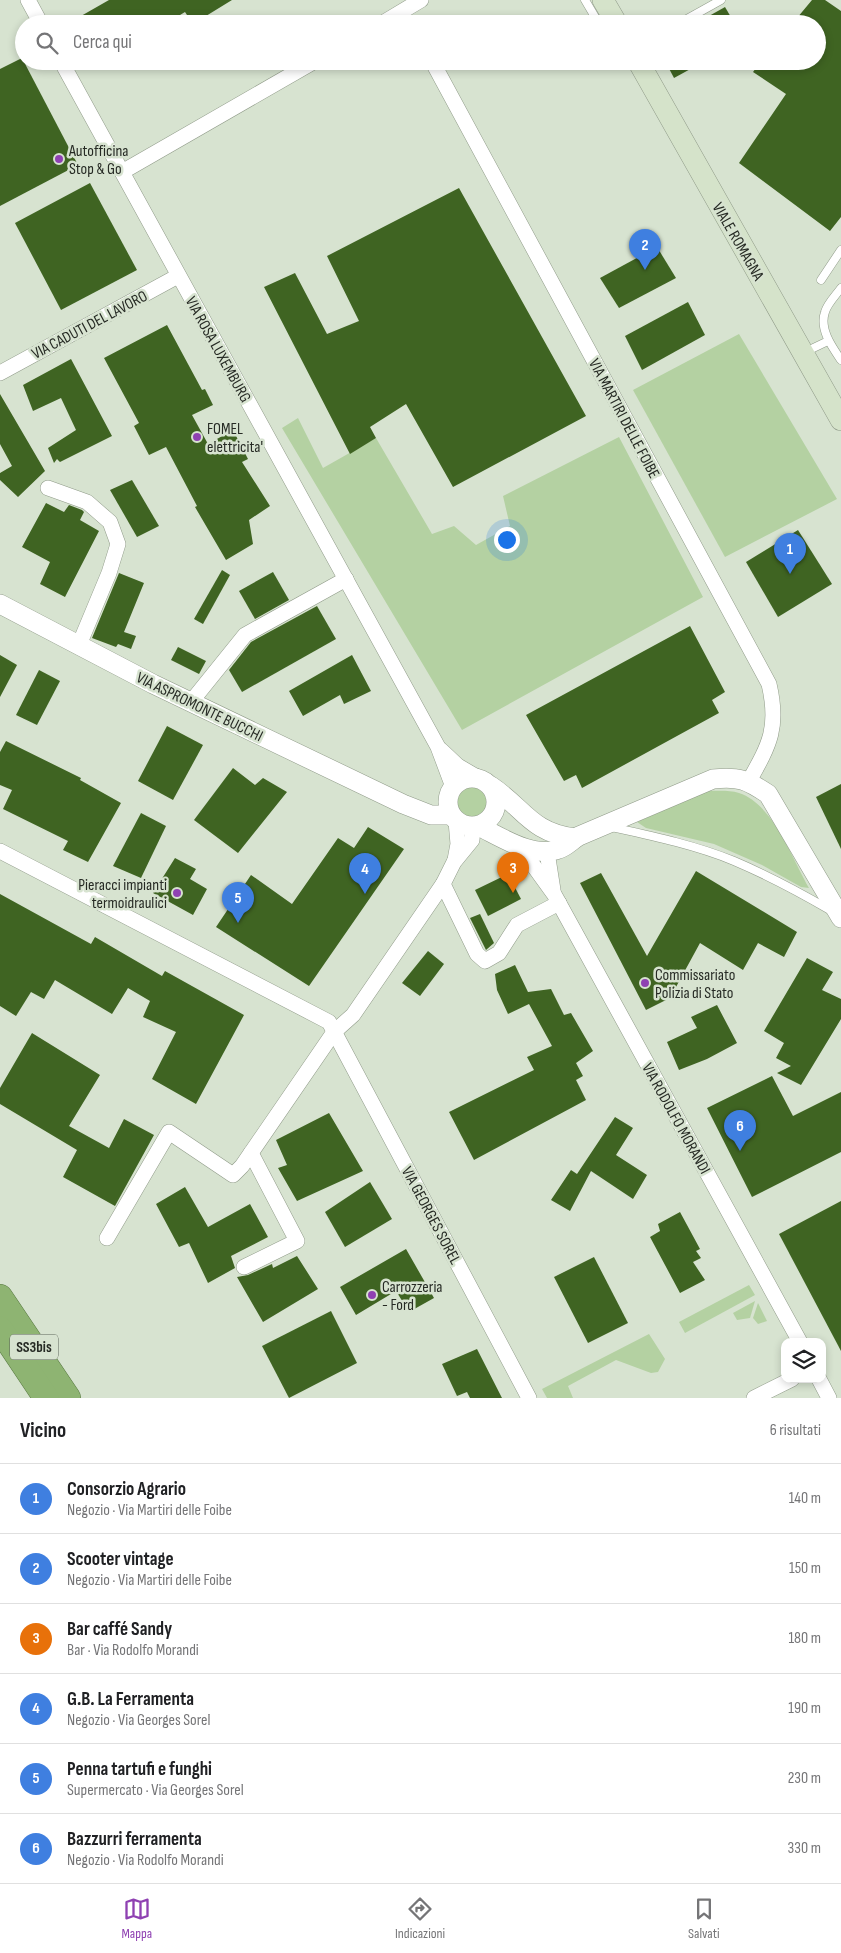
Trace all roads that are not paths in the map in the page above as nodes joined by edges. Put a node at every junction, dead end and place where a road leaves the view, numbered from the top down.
1 (28, 0) edge
2 (421, 0) edge
3 (585, 0) edge
4 (603, 0) edge
5 (721, 0) edge
6 (404, 10) junction
7 (36, 15) edge
8 (396, 15) edge
9 (407, 15) edge
10 (594, 15) edge
11 (612, 15) edge
12 (694, 15) edge
13 (66, 70) edge
14 (300, 70) edge
15 (437, 70) edge
16 (643, 70) edge
17 (122, 172) junction
18 (841, 250) edge
19 (178, 276) junction
20 (821, 280) dead end
21 (841, 288) edge
22 (828, 341) junction
23 (803, 353) junction
24 (841, 360) edge
25 (0, 372) edge
26 (841, 420) edge
27 (48, 488) dead end
28 (346, 579) junction
29 (0, 604) edge
30 (79, 645) junction
31 (192, 702) junction
32 (438, 748) junction
33 (749, 781) junction
34 (486, 783) junction
35 (451, 790) junction
36 (403, 804) junction
37 (530, 821) junction
38 (465, 822) junction
39 (606, 826) junction
40 (511, 841) junction
41 (561, 846) junction
42 (0, 851) edge
43 (443, 884) junction
44 (556, 898) junction
45 (840, 916) edge
46 (334, 1032) junction
47 (251, 1153) junction
48 (107, 1238) dead end
49 (244, 1267) dead end
50 (0, 1297) edge
51 (0, 1329) edge
52 (798, 1338) edge
53 (784, 1383) edge
54 (821, 1383) edge
55 (46, 1398) edge
56 (68, 1398) edge
57 (529, 1398) edge
58 (754, 1398) edge
59 (829, 1398) edge

1 - 7 street
2 - 6 street
3 - 10 lane
4 - 11 main road
5 - 12 lane
6 - 8 street
6 - 9 street
13 - 17 street, VIA ROSA LUXEMBURG
14 - 17 street
15 - 33 street, VIA MARTIRI DELLE FOIBE
16 - 23 main road, VIALE ROMAGNA
17 - 19 street, VIA ROSA LUXEMBURG
18 - 20 lane
19 - 25 street, VIA CADUTI DEL LAVORO
19 - 28 street, VIA ROSA LUXEMBURG
21 - 22 lane
22 - 23 lane
22 - 24 lane
23 - 26 main road, VIALE ROMAGNA
27 - 30 street
28 - 31 street
28 - 32 street, VIA ROSA LUXEMBURG
29 - 30 street, VIA ASPROMONTE BUCCHI
30 - 31 street, VIA ASPROMONTE BUCCHI
31 - 36 street, VIA ASPROMONTE BUCCHI
32 - 34 street, VIA ROSA LUXEMBURG
32 - 35 street, VIA ROSA LUXEMBURG
33 - 39 street
33 - 45 street
34 - 35 street, VIA ASPROMONTE BUCCHI
34 - 37 street
34 - 38 street
35 - 36 street, VIA ASPROMONTE BUCCHI
35 - 38 street
36 - 38 street, VIA ASPROMONTE BUCCHI
37 - 41 street
37 - 41 street
38 - 40 street, VIA ASPROMONTE BUCCHI
38 - 43 street
39 - 41 street
39 - 45 lane
40 - 41 street, VIA ASPROMONTE BUCCHI
40 - 44 street, VIA RODOLFO MORANDI
41 - 44 street, VIA RODOLFO MORANDI
42 - 46 street, VIA GEORGES SOREL
43 - 44 street
43 - 46 street
44 - 52 street, VIA RODOLFO MORANDI
46 - 47 street
46 - 57 street, VIA GEORGES SOREL
47 - 48 street
47 - 49 street
50 - 56 highway, SS3bis
51 - 55 highway, SS3bis
53 - 58 street
54 - 59 street

